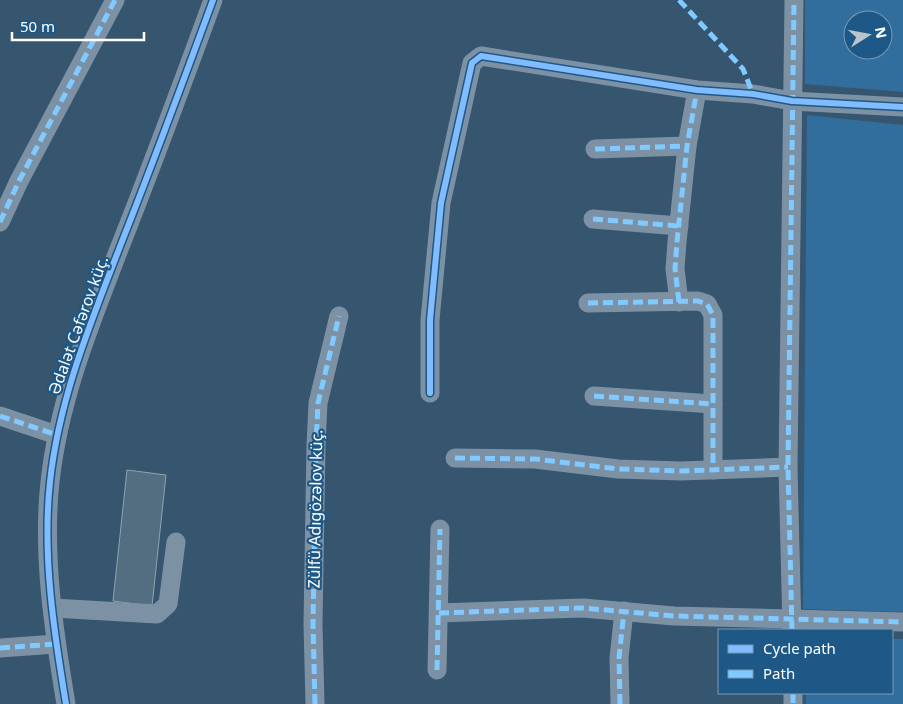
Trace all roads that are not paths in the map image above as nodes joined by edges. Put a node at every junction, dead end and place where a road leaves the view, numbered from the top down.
1 (116, 0) edge
2 (213, 0) edge
3 (794, 0) edge
4 (697, 90) junction
5 (792, 101) junction
6 (903, 107) edge
7 (687, 146) junction
8 (595, 149) dead end
9 (593, 220) dead end
10 (0, 222) edge
11 (679, 226) junction
12 (679, 302) junction
13 (588, 303) dead end
14 (339, 316) dead end
15 (430, 393) dead end
16 (594, 396) dead end
17 (713, 404) junction
18 (0, 416) edge
19 (57, 435) junction
20 (455, 458) dead end
21 (788, 467) junction
22 (713, 470) junction
23 (440, 529) dead end
24 (176, 542) dead end
25 (53, 608) junction
26 (624, 611) junction
27 (439, 613) junction
28 (903, 622) edge
29 (791, 625) edge
30 (56, 644) junction
31 (0, 648) edge
32 (437, 670) dead end
33 (66, 704) edge
34 (315, 704) edge
35 (620, 704) edge

1 - 10 street
2 - 19 street, Ədalət Cəfərov küç.
3 - 5 street
4 - 5 street
4 - 7 street
4 - 15 street
5 - 6 street
5 - 21 street
7 - 8 street
7 - 11 street
9 - 11 street
11 - 12 street
12 - 13 street
12 - 17 street
14 - 34 street, Zülfü Adıgözəlov küç.
16 - 17 street
17 - 22 street
18 - 19 street
19 - 25 street, Ədalət Cəfərov küç.
20 - 22 street
21 - 22 street
21 - 29 street
23 - 27 street
24 - 25 street
25 - 30 street, Ədalət Cəfərov küç.
26 - 27 street
26 - 29 street
26 - 35 street
27 - 32 street
28 - 29 street
30 - 31 street
30 - 33 street, Ədalət Cəfərov küç.

